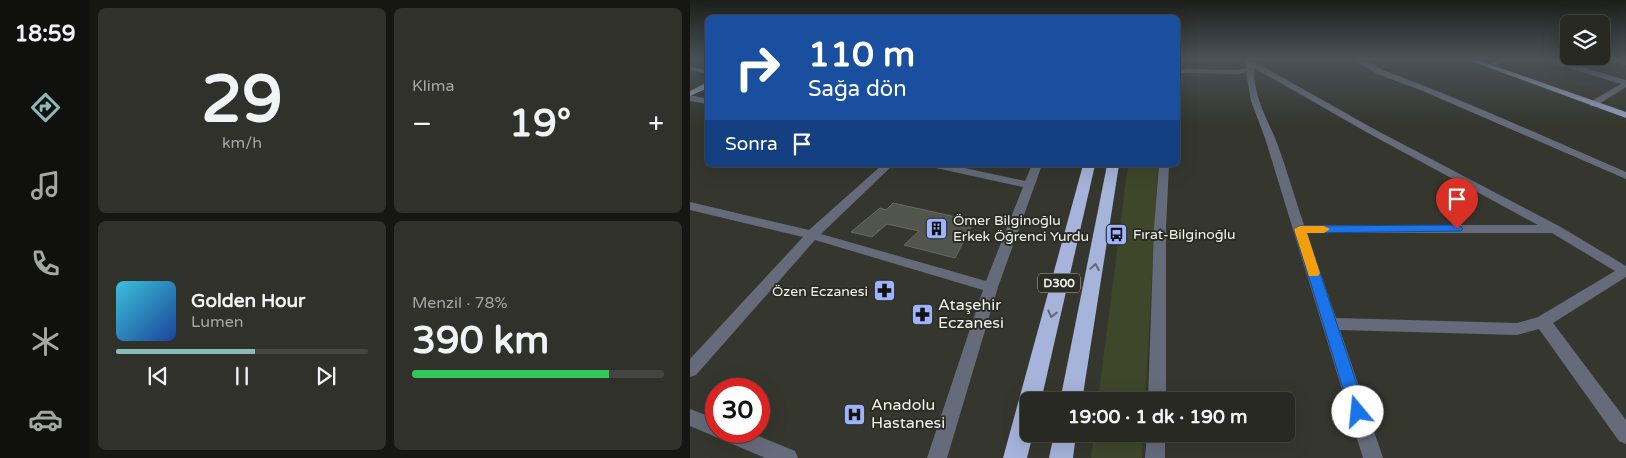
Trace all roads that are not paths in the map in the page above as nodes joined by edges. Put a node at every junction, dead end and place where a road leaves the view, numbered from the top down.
1 (1251, 80) edge
2 (1280, 80) edge
3 (1403, 80) edge
4 (1532, 80) edge
5 (1540, 80) edge
6 (1626, 83) edge
7 (705, 86) edge
8 (690, 94) edge
9 (690, 98) edge
10 (705, 101) edge
11 (1596, 102) junction
12 (1626, 109) edge
13 (1626, 115) edge
14 (886, 167) edge
15 (945, 167) edge
16 (1036, 167) edge
17 (1088, 167) edge
18 (1114, 167) edge
19 (1164, 167) edge
20 (1626, 176) edge
21 (1029, 185) junction
22 (690, 206) edge
23 (1300, 229) junction
24 (1555, 229) junction
25 (812, 236) junction
26 (1626, 272) edge
27 (991, 287) junction
28 (1543, 322) junction
29 (1330, 324) junction
30 (690, 370) edge
31 (1032, 392) edge
32 (1073, 392) edge
33 (1157, 392) edge
34 (690, 417) edge
35 (705, 423) edge
36 (1626, 434) edge
37 (1020, 438) edge
38 (1064, 442) edge
39 (1156, 442) edge
40 (752, 443) edge
41 (788, 458) edge
42 (937, 458) edge
43 (1015, 458) edge
44 (1061, 458) edge
45 (1156, 458) edge
46 (1372, 458) edge

1 - 23 street
2 - 24 street
3 - 20 street
4 - 11 main road
5 - 11 main road
6 - 11 street
7 - 8 main road
9 - 10 street
11 - 12 main road
11 - 13 main road
14 - 25 street
15 - 21 street
16 - 21 street
17 -> 31 highway, D300
32 -> 18 highway, D300
19 - 33 street
21 - 27 street
22 - 25 street
23 - 24 street
23 - 29 street
24 - 26 street
25 - 27 street
25 - 30 street
26 - 28 street
27 - 42 street
28 - 29 street
28 - 36 street
29 - 46 street
34 - 35 street
37 - 43 highway, D300
38 - 44 highway
39 - 45 street
40 - 41 street

